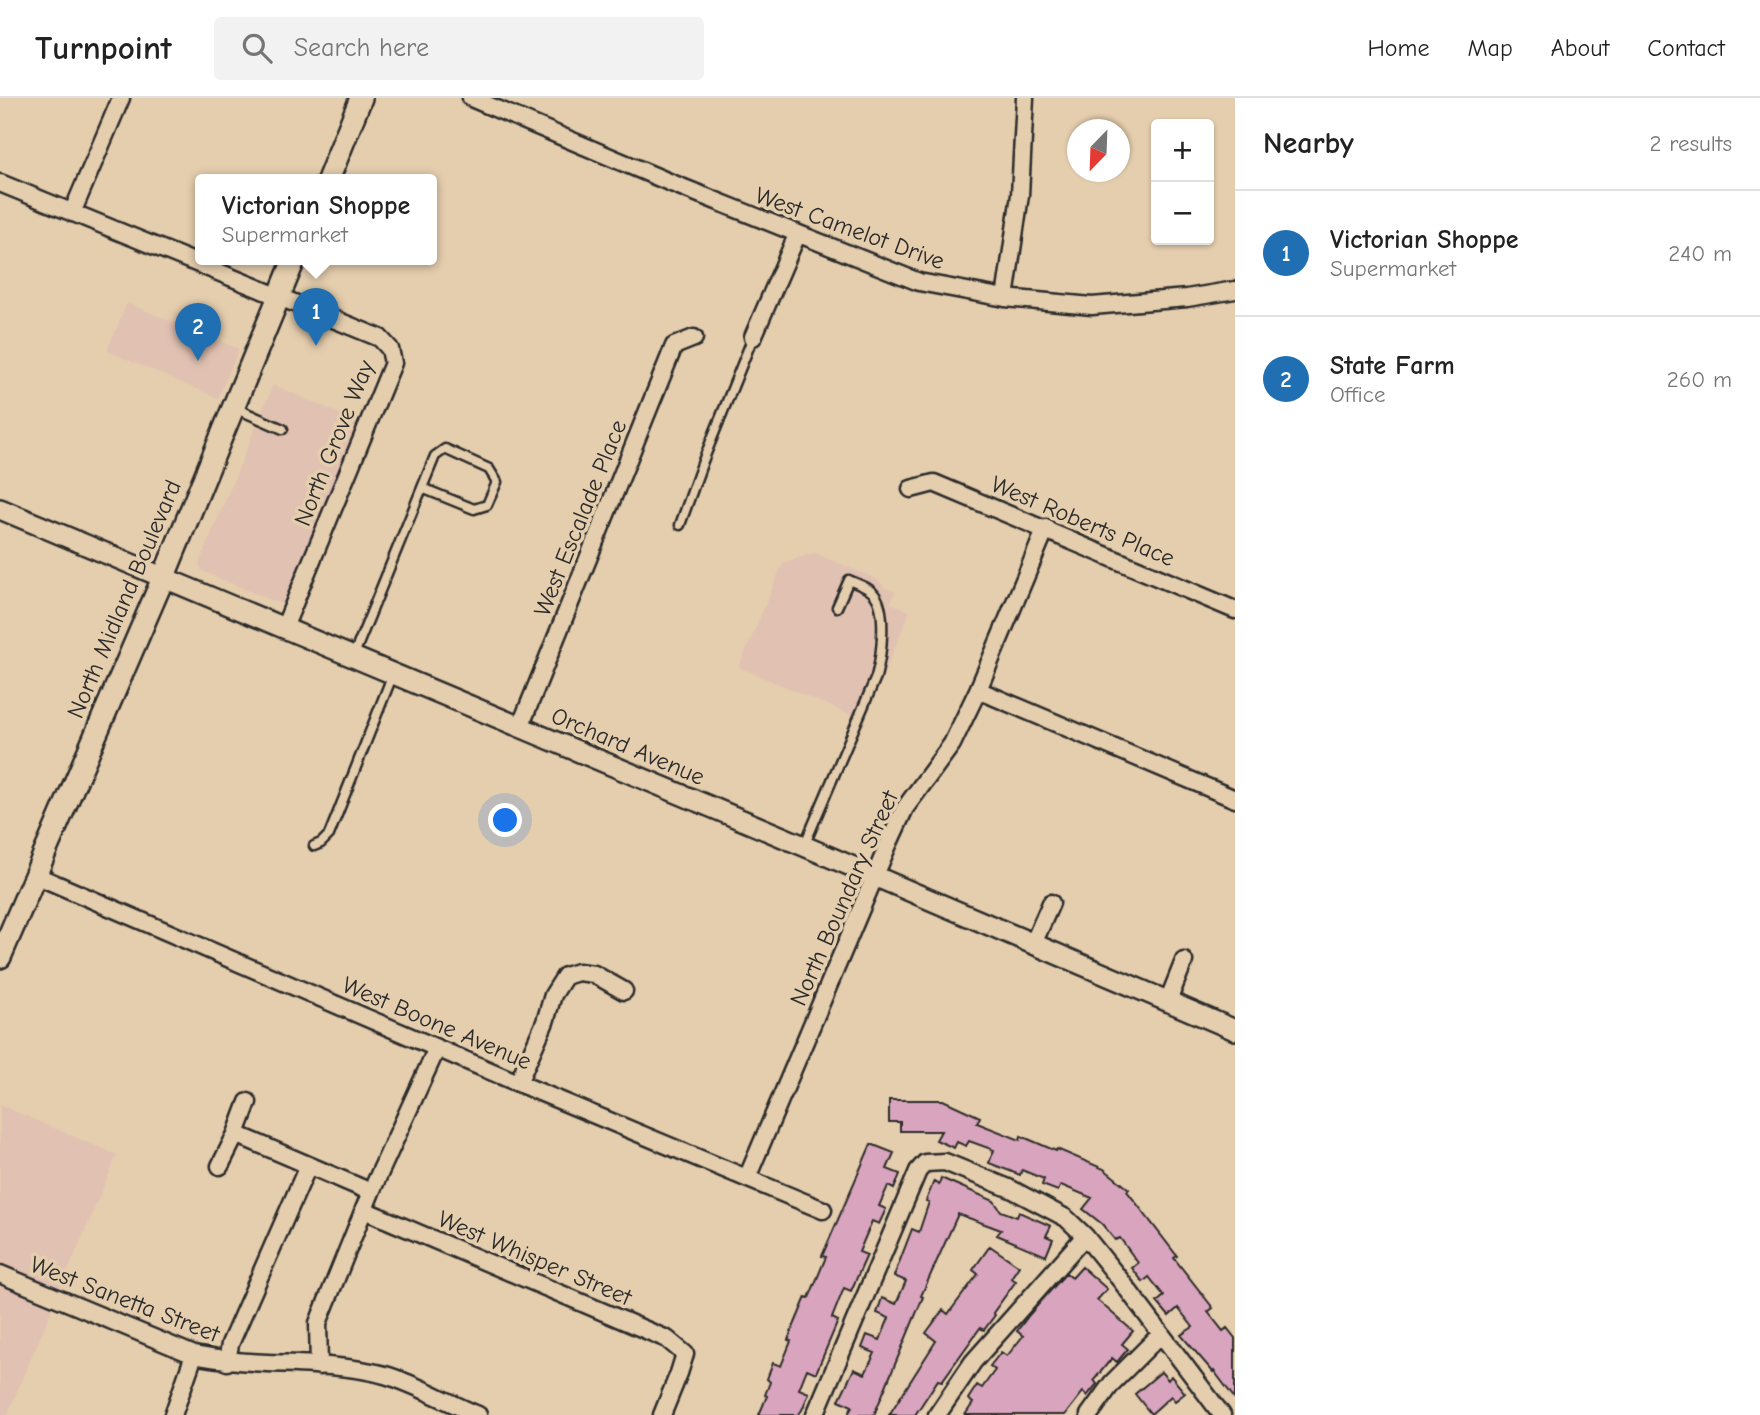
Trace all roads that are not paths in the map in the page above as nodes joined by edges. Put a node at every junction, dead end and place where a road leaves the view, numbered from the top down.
1 (121, 98) edge
2 (361, 98) edge
3 (471, 98) edge
4 (1025, 98) edge
5 (330, 174) edge
6 (0, 183) edge
7 (72, 213) junction
8 (797, 235) junction
9 (195, 263) edge
10 (200, 265) edge
11 (293, 265) edge
12 (1235, 290) edge
13 (279, 297) junction
14 (1005, 299) junction
15 (753, 337) joint
16 (694, 338) dead end
17 (234, 407) junction
18 (284, 429) dead end
19 (422, 488) junction
20 (911, 489) dead end
21 (0, 509) edge
22 (680, 525) dead end
23 (1046, 528) junction
24 (164, 576) junction
25 (837, 607) dead end
26 (1235, 610) edge
27 (284, 628) junction
28 (353, 657) junction
29 (393, 674) junction
30 (978, 690) junction
31 (520, 727) junction
32 (1235, 799) edge
33 (314, 846) dead end
34 (804, 846) junction
35 (35, 875) junction
36 (874, 877) junction
37 (1051, 903) dead end
38 (1033, 944) junction
39 (0, 957) edge
40 (1184, 961) dead end
41 (624, 991) dead end
42 (1168, 1001) junction
43 (1235, 1030) edge
44 (437, 1048) junction
45 (518, 1083) junction
46 (248, 1102) dead end
47 (236, 1134) junction
48 (220, 1166) dead end
49 (308, 1166) junction
50 (747, 1178) junction
51 (371, 1192) junction
52 (364, 1210) junction
53 (823, 1210) dead end
54 (1085, 1236) junction
55 (0, 1274) edge
56 (1161, 1334) junction
57 (194, 1355) junction
58 (227, 1362) junction
59 (319, 1366) junction
60 (173, 1415) edge
61 (478, 1415) edge
62 (662, 1415) edge
63 (815, 1415) edge
64 (937, 1415) edge
65 (1089, 1415) edge
66 (1222, 1415) edge

1 - 7 street
2 - 5 main road
3 - 8 street, West Camelot Drive
4 - 14 street
6 - 7 street, North Grove Way
7 - 9 street, North Grove Way
8 - 14 street, West Camelot Drive
8 - 15 street
10 - 13 street, North Grove Way
11 - 13 main road, North Midland Boulevard
12 - 14 street, West Camelot Drive
13 - 17 main road, North Midland Boulevard
13 - 27 street, North Grove Way
15 - 22 lane
16 - 31 street, West Escalade Place
17 - 18 lane
17 - 24 main road, North Midland Boulevard
19 - 19 lane
19 - 28 lane
20 - 23 street, West Roberts Place
21 - 24 street, Orchard Avenue
23 - 26 street, West Roberts Place
23 - 30 street, North Boundary Street
24 - 27 street, Orchard Avenue
24 - 35 main road, North Midland Boulevard
25 - 34 lane
27 - 28 street, Orchard Avenue
28 - 29 street, Orchard Avenue
29 - 31 street, Orchard Avenue
29 - 33 lane
30 - 32 street
30 - 36 street, North Boundary Street
31 - 34 street, Orchard Avenue
34 - 36 street, Orchard Avenue
35 - 39 main road, North Midland Boulevard
35 - 44 street, West Boone Avenue
36 - 38 street, Orchard Avenue
36 - 50 street, North Boundary Street
37 - 38 street
38 - 42 street, Orchard Avenue
40 - 42 street
41 - 45 street
42 - 43 street, Orchard Avenue
44 - 45 street, West Boone Avenue
44 - 51 street
45 - 50 street, West Boone Avenue
46 - 47 street
47 - 48 street
47 - 49 street
49 - 51 street
49 - 58 street
50 - 53 street, West Boone Avenue
51 - 52 street
52 - 59 street
52 - 62 street, West Whisper Street
54 - 56 street
54 - 63 street
54 - 64 street
55 - 57 street, West Sanetta Street
56 - 65 street
56 - 66 street
57 - 58 street, West Sanetta Street
57 - 60 street
58 - 59 street, West Sanetta Street
59 - 61 street, West Sanetta Street

